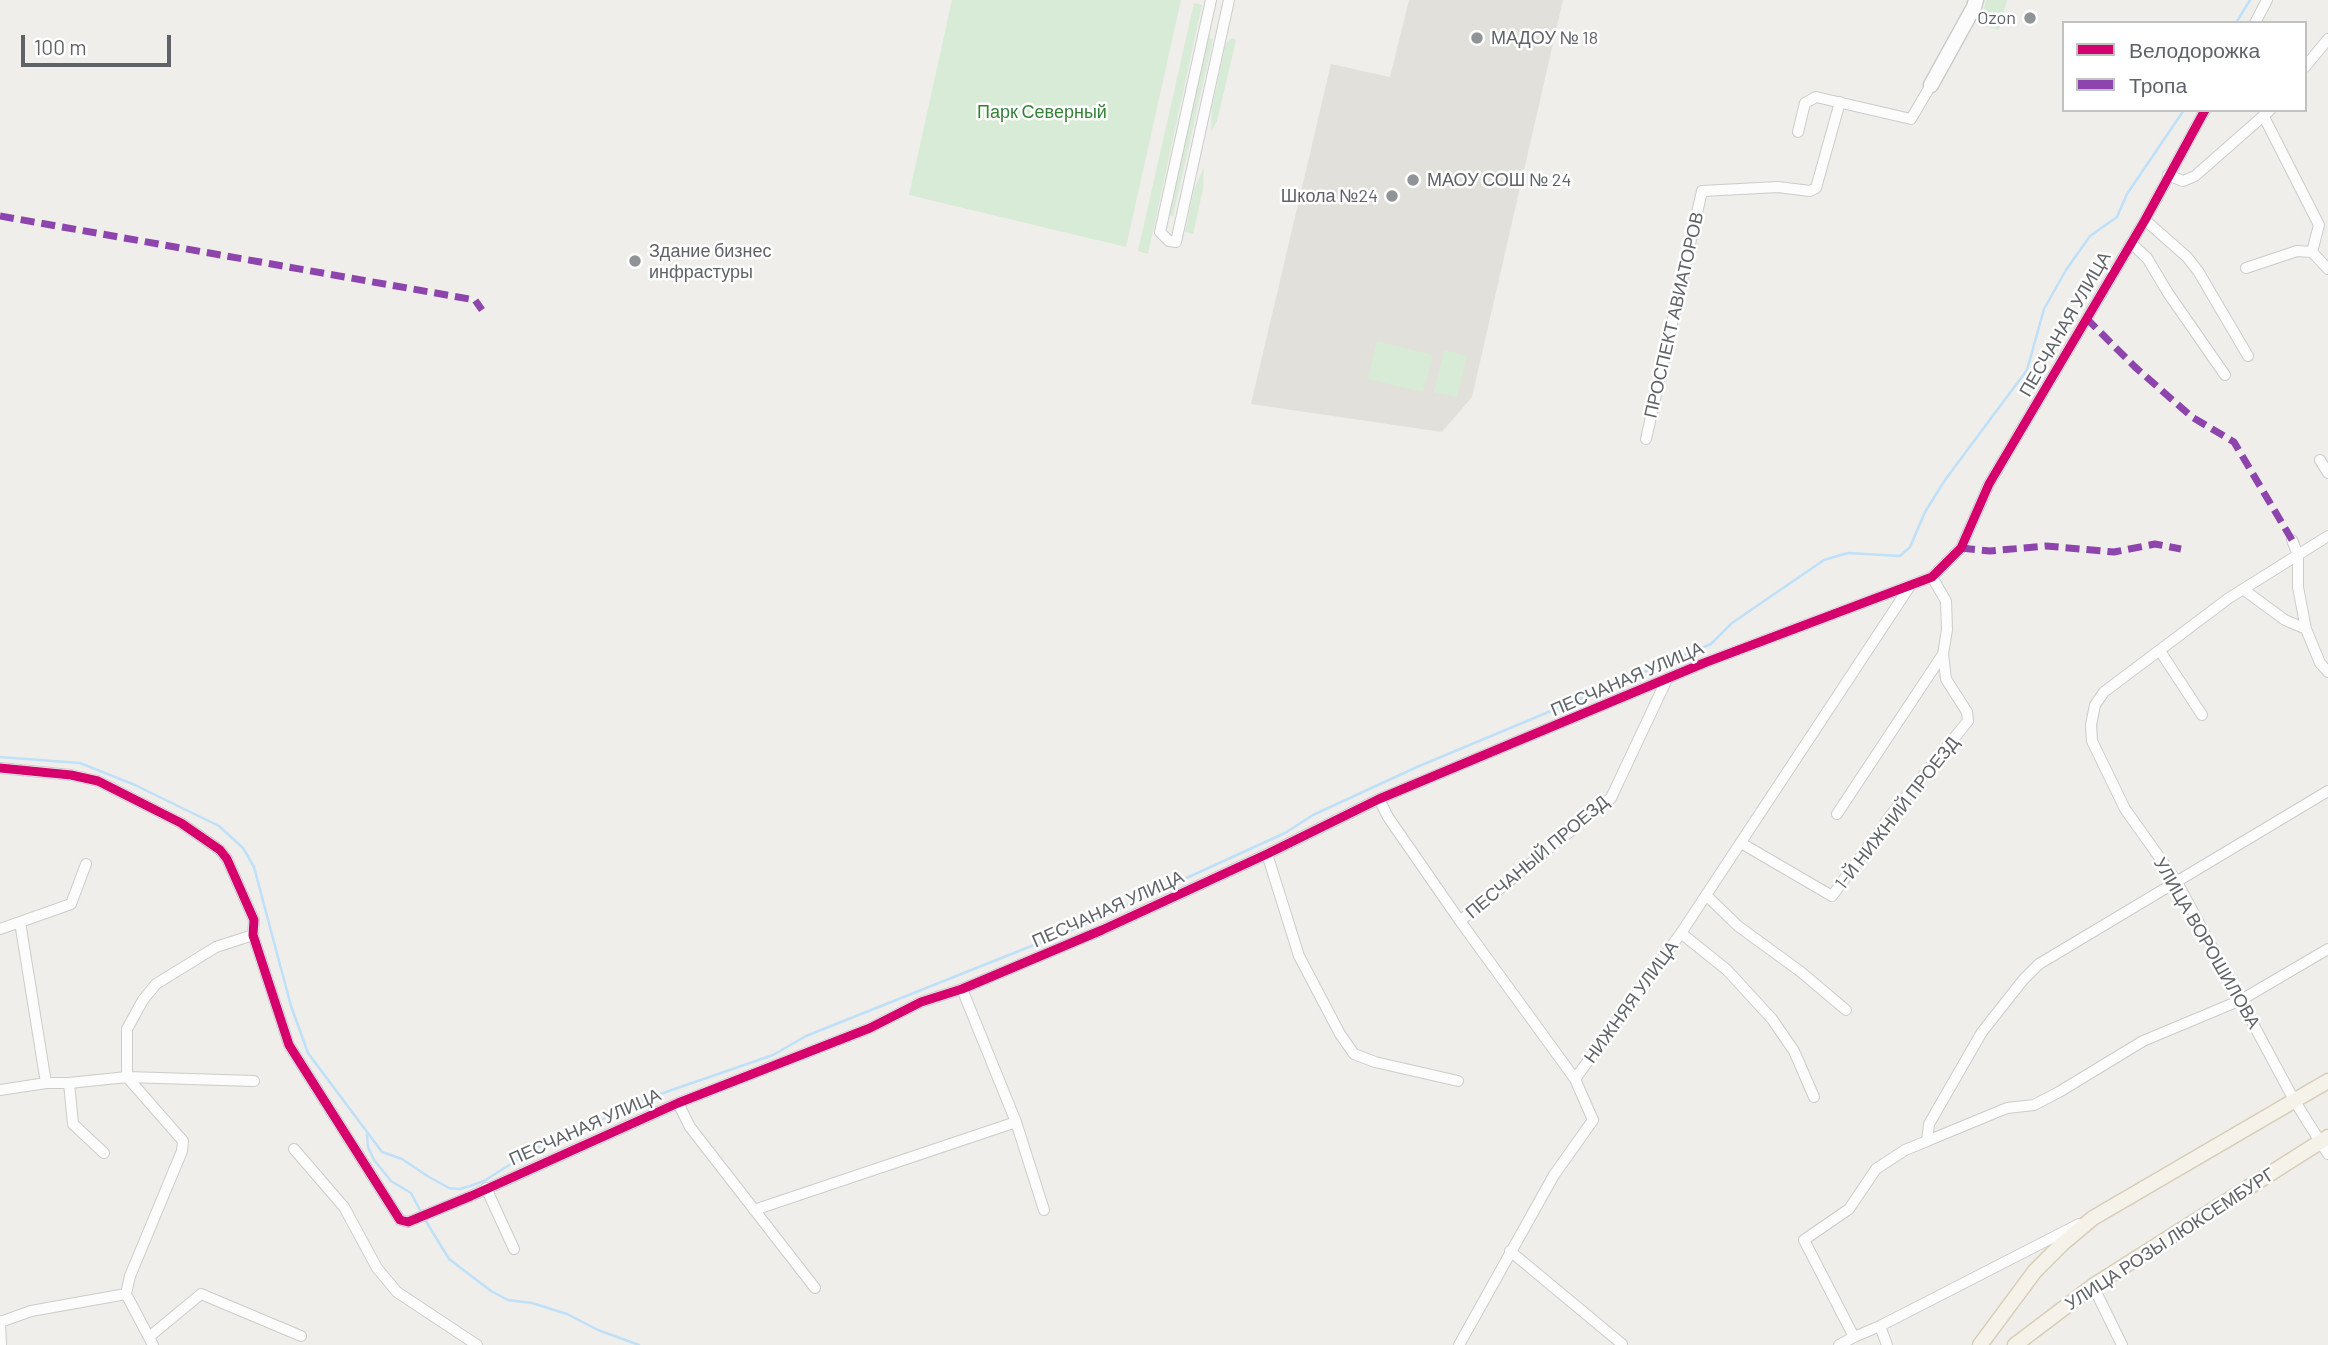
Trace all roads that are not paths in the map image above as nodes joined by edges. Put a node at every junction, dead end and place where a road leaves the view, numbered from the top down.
1 (1211, 0) edge
2 (1229, 0) edge
3 (1976, 0) edge
4 (2267, 0) edge
5 (2256, 21) edge
6 (1206, 22) junction
7 (1223, 26) junction
8 (2328, 39) edge
9 (2307, 64) edge
10 (1931, 85) joint
11 (1840, 102) junction
12 (2204, 112) edge
13 (2267, 114) edge
14 (1798, 132) dead end
15 (2168, 175) junction
16 (2145, 220) junction
17 (2131, 243) junction
18 (2312, 252) junction
19 (2246, 268) dead end
20 (2328, 269) edge
21 (2248, 356) dead end
22 (2225, 375) dead end
23 (1646, 439) dead end
24 (2320, 460) dead end
25 (2328, 473) edge
26 (2328, 536) edge
27 (2291, 540) dead end
28 (2298, 555) junction
29 (1932, 577) junction
30 (1911, 585) junction
31 (2244, 590) junction
32 (2306, 629) junction
33 (2160, 651) junction
34 (1943, 654) junction
35 (2328, 672) edge
36 (1667, 678) junction
37 (2202, 715) dead end
38 (0, 768) edge
39 (2328, 791) edge
40 (1379, 799) junction
41 (1837, 814) dead end
42 (1741, 843) junction
43 (1267, 854) junction
44 (86, 864) dead end
45 (2177, 882) junction
46 (1706, 895) junction
47 (1461, 921) junction
48 (20, 922) junction
49 (0, 929) edge
50 (1681, 933) junction
51 (253, 934) junction
52 (2328, 949) edge
53 (962, 989) junction
54 (2241, 1000) junction
55 (1846, 1010) dead end
56 (127, 1077) junction
57 (1575, 1079) junction
58 (254, 1081) dead end
59 (1458, 1081) dead end
60 (2328, 1081) edge
61 (46, 1083) junction
62 (69, 1083) junction
63 (0, 1090) edge
64 (1814, 1097) dead end
65 (2294, 1100) junction
66 (678, 1103) junction
67 (1016, 1122) junction
68 (1927, 1141) junction
69 (2326, 1144) edge
70 (294, 1149) dead end
71 (104, 1153) dead end
72 (486, 1188) junction
73 (2117, 1204) junction
74 (754, 1210) junction
75 (1044, 1210) dead end
76 (514, 1249) dead end
77 (1510, 1251) junction
78 (2093, 1286) junction
79 (815, 1287) dead end
80 (126, 1294) junction
81 (0, 1322) edge
82 (1880, 1326) junction
83 (301, 1336) dead end
84 (1854, 1337) junction
85 (151, 1341) edge
86 (1622, 1344) edge
87 (1, 1345) edge
88 (477, 1345) edge
89 (1458, 1345) edge
90 (1839, 1345) edge
91 (1887, 1345) edge
92 (1980, 1345) edge
93 (2015, 1345) edge
94 (2122, 1345) edge

1 - 6 street
2 - 7 street
3 - 10 street
4 - 5 street
6 - 7 street
6 - 7 street
8 - 9 street
10 - 11 street
11 - 14 street
11 - 23 street, ПРОСПЕКТ АВИАТОРОВ
12 - 15 street, ПЕСЧАНАЯ УЛИЦА
13 - 15 street
13 - 18 street
15 - 16 street, ПЕСЧАНАЯ УЛИЦА
16 - 17 street, ПЕСЧАНАЯ УЛИЦА
16 - 21 street
17 - 22 street, ПЕСЧАНАЯ УЛИЦА
17 - 29 street, ПЕСЧАНАЯ УЛИЦА
18 - 19 street
18 - 20 street
24 - 25 street
26 - 28 street
27 - 28 street
28 - 31 street
28 - 32 street
29 - 30 street, ПЕСЧАНАЯ УЛИЦА
29 - 34 street
30 - 36 street, ПЕСЧАНАЯ УЛИЦА
30 - 42 street, НИЖНЯЯ УЛИЦА
31 - 32 street
31 - 33 street
32 - 35 street
33 - 37 street
33 - 45 street, УЛИЦА ВОРОШИЛОВА
34 - 41 street
34 - 42 street, 1-Й НИЖНИЙ ПРОЕЗД
36 - 40 street, ПЕСЧАНАЯ УЛИЦА
36 - 47 street, ПЕСЧАНЫЙ ПРОЕЗД
38 - 51 street, ПЕСЧАНАЯ УЛИЦА
39 - 45 street
40 - 43 street, ПЕСЧАНАЯ УЛИЦА
40 - 47 street, ПЕСЧАНЫЙ ПРОЕЗД
42 - 46 street, НИЖНЯЯ УЛИЦА
43 - 53 street, ПЕСЧАНАЯ УЛИЦА
43 - 59 street
44 - 48 street
45 - 54 street, УЛИЦА ВОРОШИЛОВА
45 - 68 street
46 - 50 street, НИЖНЯЯ УЛИЦА
46 - 55 street
47 - 57 street, ПЕСЧАНЫЙ ПРОЕЗД
48 - 49 street
48 - 61 street
50 - 57 street, НИЖНЯЯ УЛИЦА
50 - 64 street, НИЖНЯЯ УЛИЦА
51 - 56 street
51 - 72 street, ПЕСЧАНАЯ УЛИЦА
52 - 54 street
53 - 66 street, ПЕСЧАНАЯ УЛИЦА
53 - 67 street
54 - 65 street, УЛИЦА ВОРОШИЛОВА
54 - 68 street
56 - 58 street
56 - 62 street
56 - 80 street
57 - 77 street, НИЖНЯЯ УЛИЦА
60 - 65 main road
61 - 62 street
61 - 63 street
62 - 71 street
65 - 69 street, УЛИЦА ВОРОШИЛОВА
65 - 73 main road
66 - 72 street, ПЕСЧАНАЯ УЛИЦА
66 - 74 street, ПЕСЧАНАЯ УЛИЦА
67 - 74 street
67 - 75 street
68 - 84 street
69 - 78 main road, УЛИЦА РОЗЫ ЛЮКСЕМБУРГ
70 - 88 street
72 - 76 street
73 - 82 street
73 - 92 main road
74 - 79 street, ПЕСЧАНАЯ УЛИЦА
77 - 86 street
77 - 89 street, НИЖНЯЯ УЛИЦА
78 - 93 main road, УЛИЦА РОЗЫ ЛЮКСЕМБУРГ
78 - 94 street
80 - 81 street
80 - 85 street
81 - 87 street
82 - 84 street
82 - 91 street
83 - 85 street
84 - 90 street

